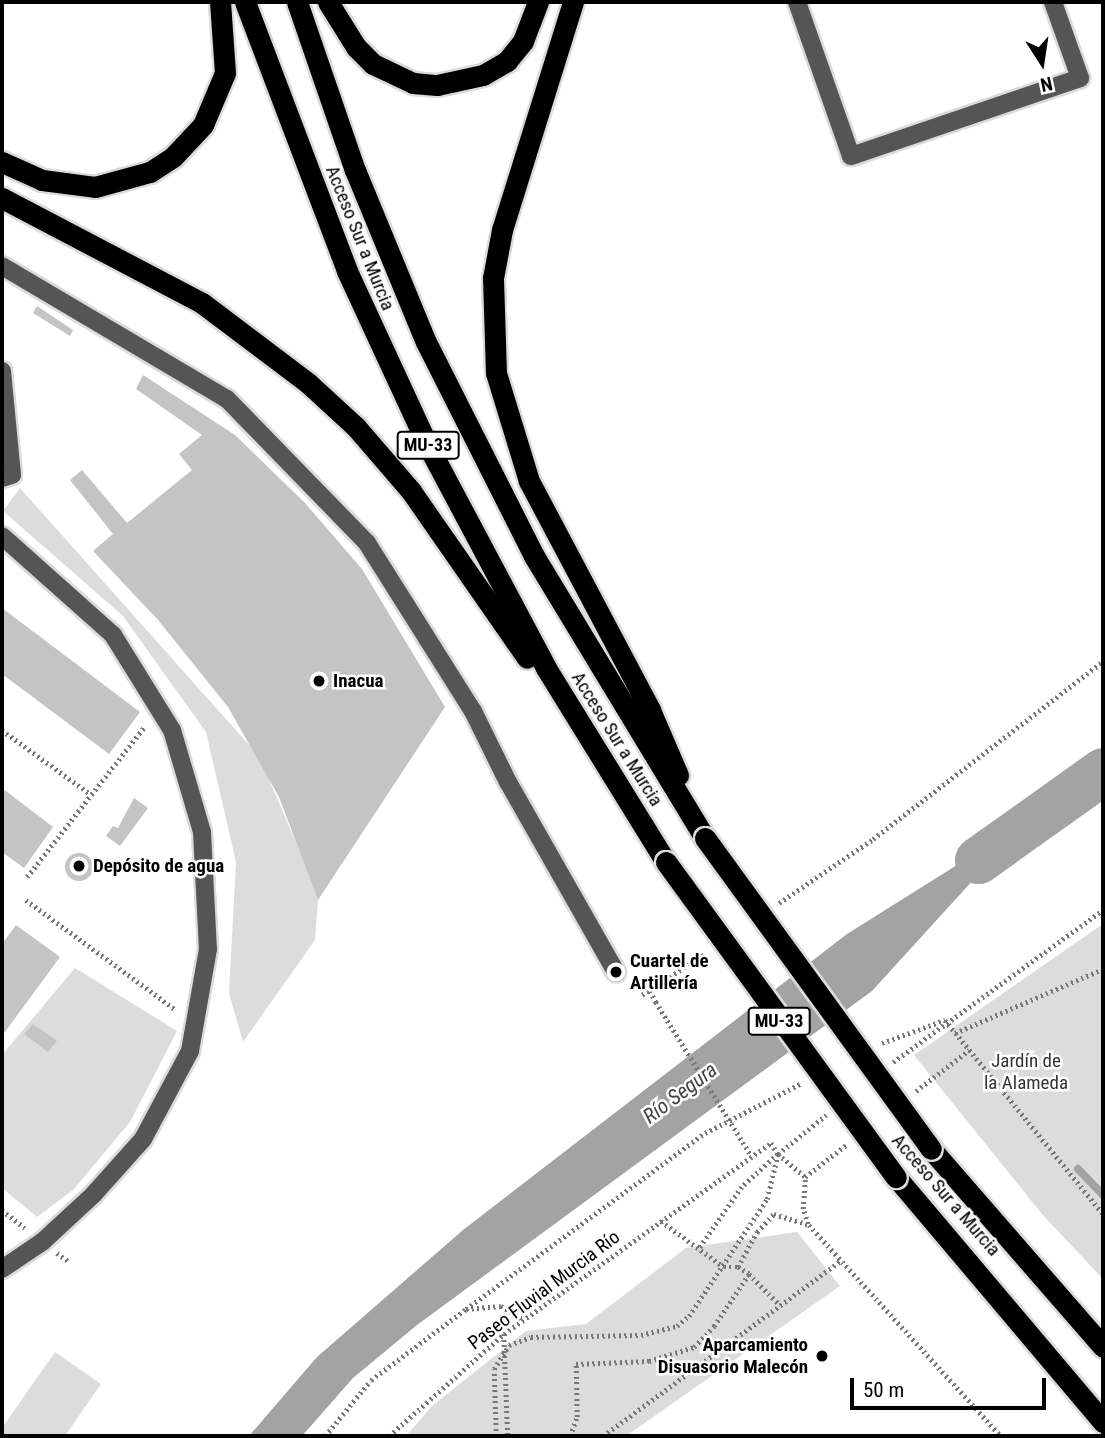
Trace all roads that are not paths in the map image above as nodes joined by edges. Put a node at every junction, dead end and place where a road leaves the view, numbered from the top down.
1 (220, 2) edge
2 (245, 2) edge
3 (298, 2) edge
4 (328, 2) edge
5 (538, 2) edge
6 (573, 2) edge
7 (797, 2) edge
8 (1053, 2) edge
9 (2, 162) edge
10 (2, 198) edge
11 (2, 266) edge
12 (2, 371) edge
13 (7, 477) edge
14 (2, 536) edge
15 (705, 838) junction
16 (666, 862) junction
17 (616, 972) dead end
18 (897, 1177) junction
19 (2, 1269) edge
20 (1103, 1347) edge
21 (1103, 1406) edge
22 (1103, 1422) edge

1 - 9 highway
2 - 16 highway, Acceso Sur a Murcia / MU-33
3 - 15 highway, Acceso Sur a Murcia / MU-33
4 - 5 highway
6 - 15 highway
7 - 8 street
10 - 16 highway
11 - 17 street
12 - 13 street
14 - 19 street
15 - 20 highway, Acceso Sur a Murcia / MU-33, bridge
16 - 18 highway, Acceso Sur a Murcia / MU-33, bridge
18 - 21 highway, Acceso Sur a Murcia / MU-33
18 - 22 highway

